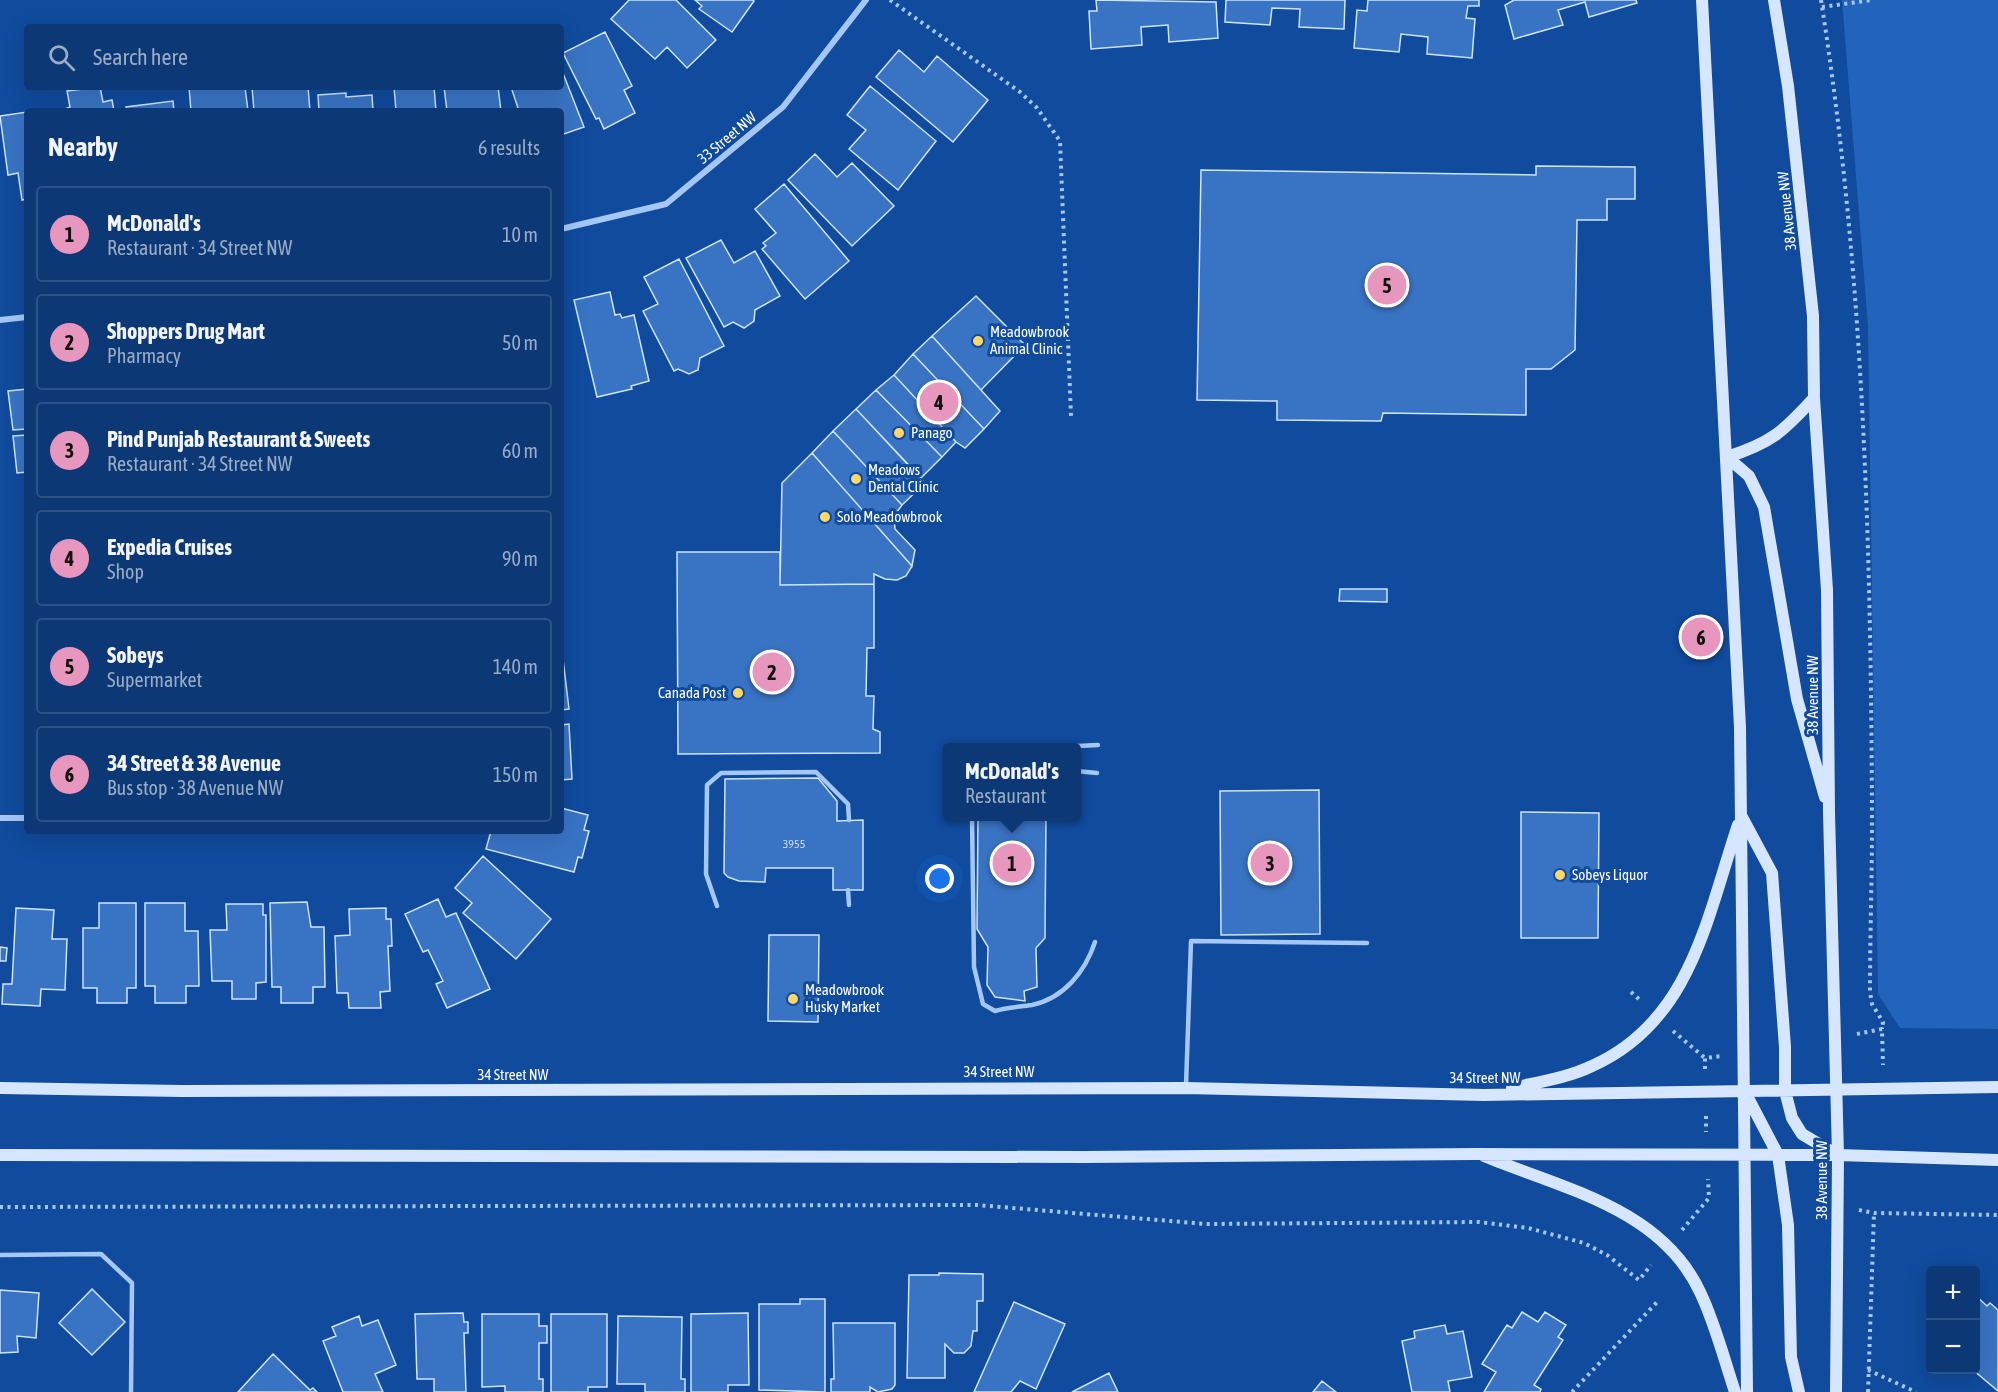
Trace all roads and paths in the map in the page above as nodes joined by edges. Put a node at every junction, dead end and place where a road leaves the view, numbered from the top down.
1 (866, 0) edge
2 (890, 0) edge
3 (1702, 0) edge
4 (1773, 0) edge
5 (1821, 0) edge
6 (1872, 0) edge
7 (1822, 7) junction
8 (564, 228) edge
9 (24, 317) edge
10 (0, 320) edge
11 (1814, 398) junction
12 (1071, 416) dead end
13 (1727, 457) junction
14 (1098, 745) dead end
15 (1081, 746) edge
16 (1081, 771) edge
17 (1097, 773) dead end
18 (1829, 813) junction
19 (1741, 815) junction
20 (0, 818) edge
21 (24, 818) edge
22 (849, 820) dead end
23 (972, 821) edge
24 (848, 890) dead end
25 (849, 905) dead end
26 (717, 906) dead end
27 (1095, 942) dead end
28 (1367, 943) dead end
29 (1670, 1028) dead end
30 (1882, 1029) dead end
31 (1705, 1058) dead end
32 (1998, 1087) edge
33 (0, 1088) edge
34 (1186, 1088) junction
35 (1837, 1089) junction
36 (1744, 1091) junction
37 (1785, 1091) junction
38 (1484, 1095) junction
39 (1477, 1154) junction
40 (0, 1155) edge
41 (1744, 1155) junction
42 (1778, 1155) junction
43 (1838, 1155) junction
44 (1998, 1160) edge
45 (1709, 1198) dead end
46 (0, 1207) edge
47 (1998, 1215) edge
48 (1678, 1234) dead end
49 (0, 1256) edge
50 (1639, 1280) dead end
51 (1659, 1300) dead end
52 (1868, 1370) junction
53 (131, 1392) edge
54 (1572, 1392) edge
55 (1735, 1392) edge
56 (1747, 1392) edge
57 (1799, 1392) edge
58 (1836, 1392) edge
59 (1868, 1392) edge
60 (1916, 1392) edge

1 - 8 street, 33 Street NW
2 - 12 path
3 - 13 main road
4 - 11 main road, 38 Avenue NW
5 - 7 path
6 - 7 path
7 - 30 path
9 - 10 street
11 - 13 main road
11 - 18 main road, 38 Avenue NW
13 - 18 main road
13 - 19 main road
14 - 15 lane
16 - 17 lane
18 - 35 main road, 38 Avenue NW
19 - 36 main road
19 - 37 main road
19 - 38 main road
20 - 21 street
22 - 26 lane
23 - 27 lane
24 - 25 lane
28 - 34 lane
29 - 31 path
32 - 35 main road, 34 Street NW
33 - 34 main road, 34 Street NW
34 - 38 main road, 34 Street NW
35 - 37 main road, 34 Street NW
35 - 43 main road, 38 Avenue NW
36 - 37 main road, 34 Street NW
36 - 38 main road, 34 Street NW
36 - 41 main road
36 - 42 main road
37 - 43 main road
39 - 40 main road
39 - 41 main road
39 - 55 main road
41 - 42 main road
41 - 56 main road
42 - 43 main road
42 - 57 main road
43 - 44 main road
43 - 58 main road, 38 Avenue NW
45 - 48 path
46 - 50 path
47 - 52 path
49 - 53 lane
51 - 54 path
52 - 59 path
52 - 60 path

